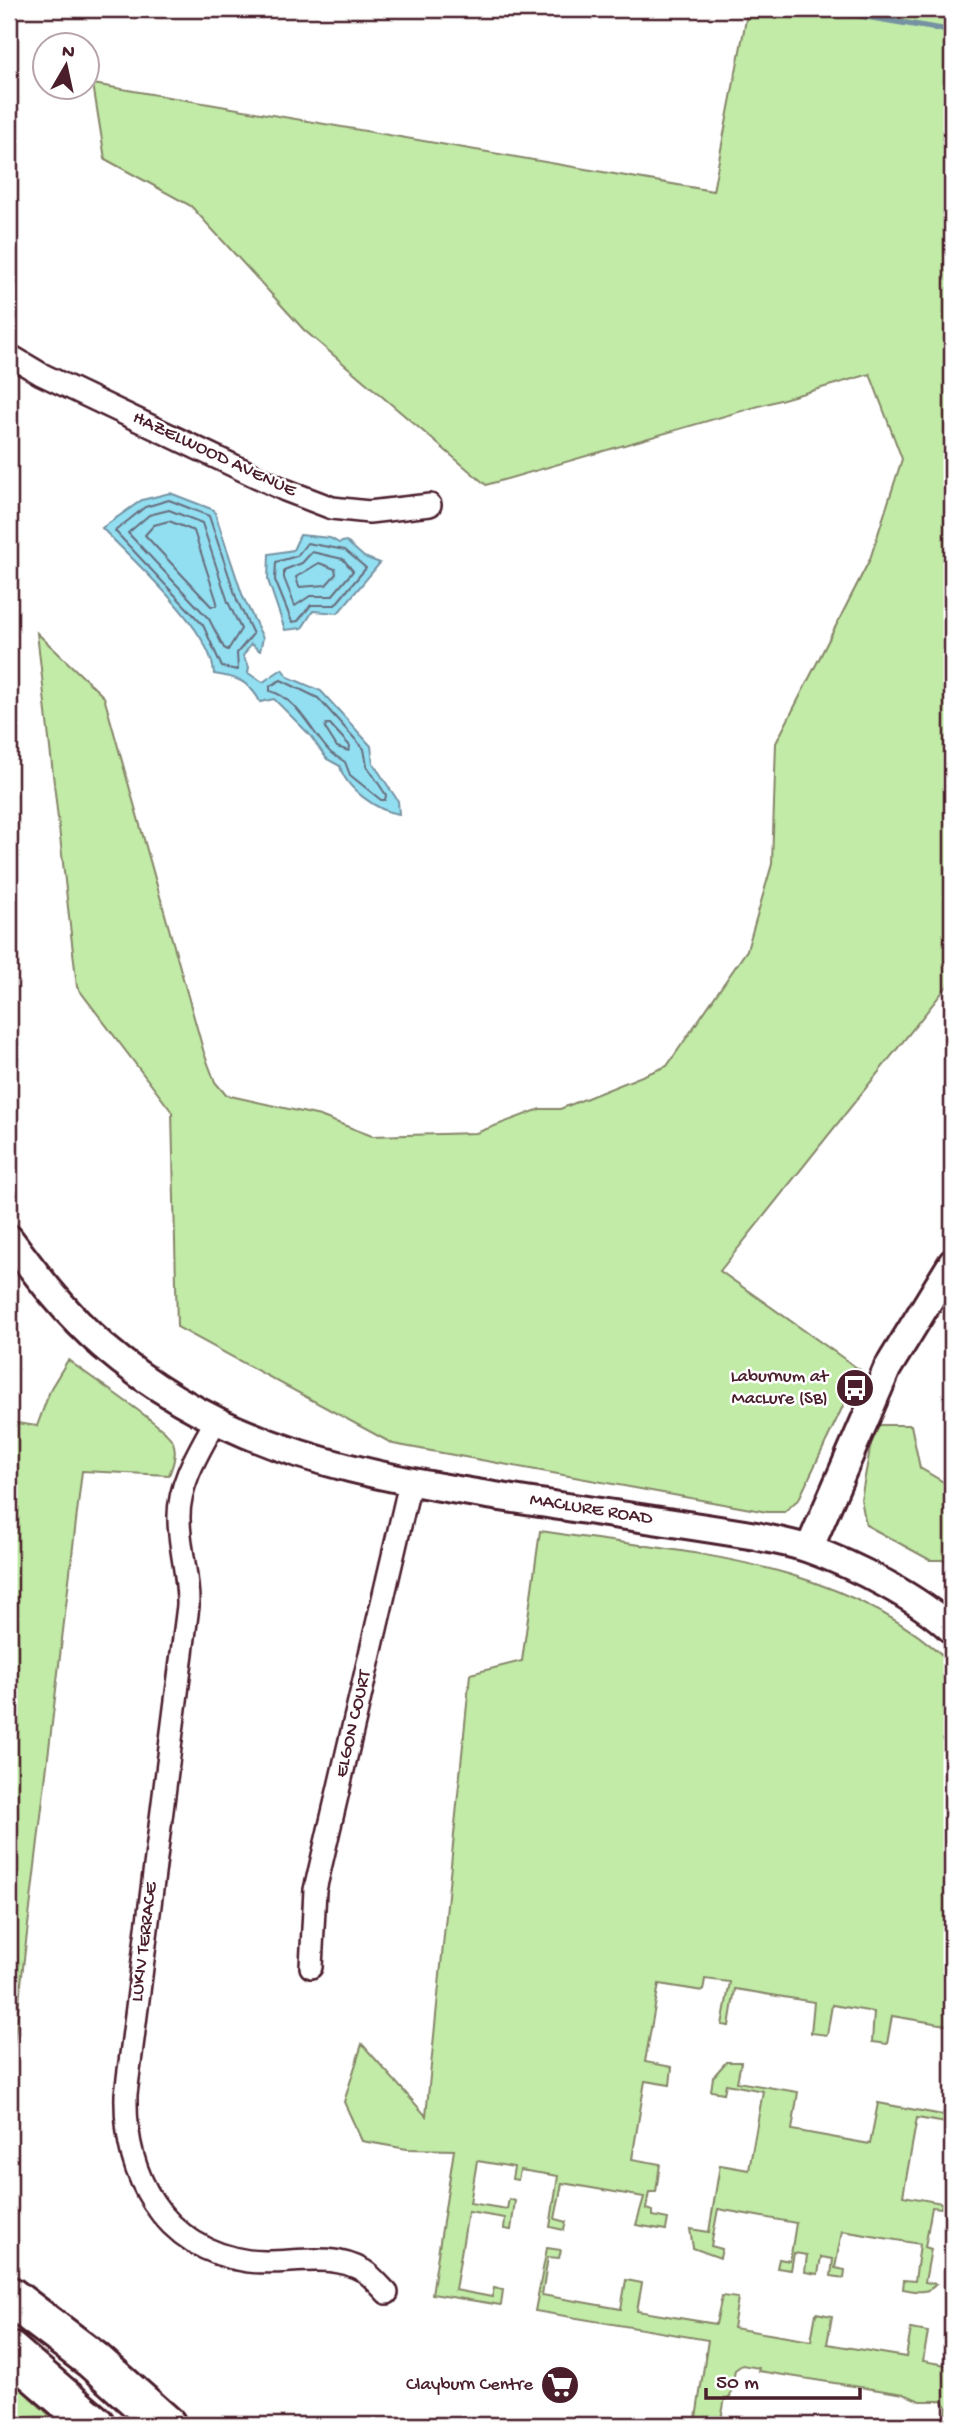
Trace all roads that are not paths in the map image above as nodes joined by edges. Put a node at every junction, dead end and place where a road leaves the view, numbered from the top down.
1 (9, 355) edge
2 (430, 505) dead end
3 (9, 1238) edge
4 (952, 1263) edge
5 (215, 1422) junction
6 (410, 1483) junction
7 (809, 1549) junction
8 (952, 1630) edge
9 (311, 1967) dead end
10 (387, 2293) dead end
11 (9, 2296) edge
12 (9, 2315) edge
13 (9, 2351) edge
14 (59, 2391) junction
15 (89, 2425) edge
16 (95, 2425) edge
17 (136, 2425) edge
18 (166, 2425) edge

1 - 2 street, HAZELWOOD AVENUE
3 - 5 street, MACLURE ROAD
4 - 7 street
5 - 6 street, MACLURE ROAD
5 - 10 street, LUKIV TERRACE
6 - 7 street, MACLURE ROAD
6 - 9 street, ELGON COURT
7 - 8 street, MACLURE ROAD
11 - 18 highway
12 - 17 highway
13 - 14 highway
14 - 15 highway
14 - 16 highway

